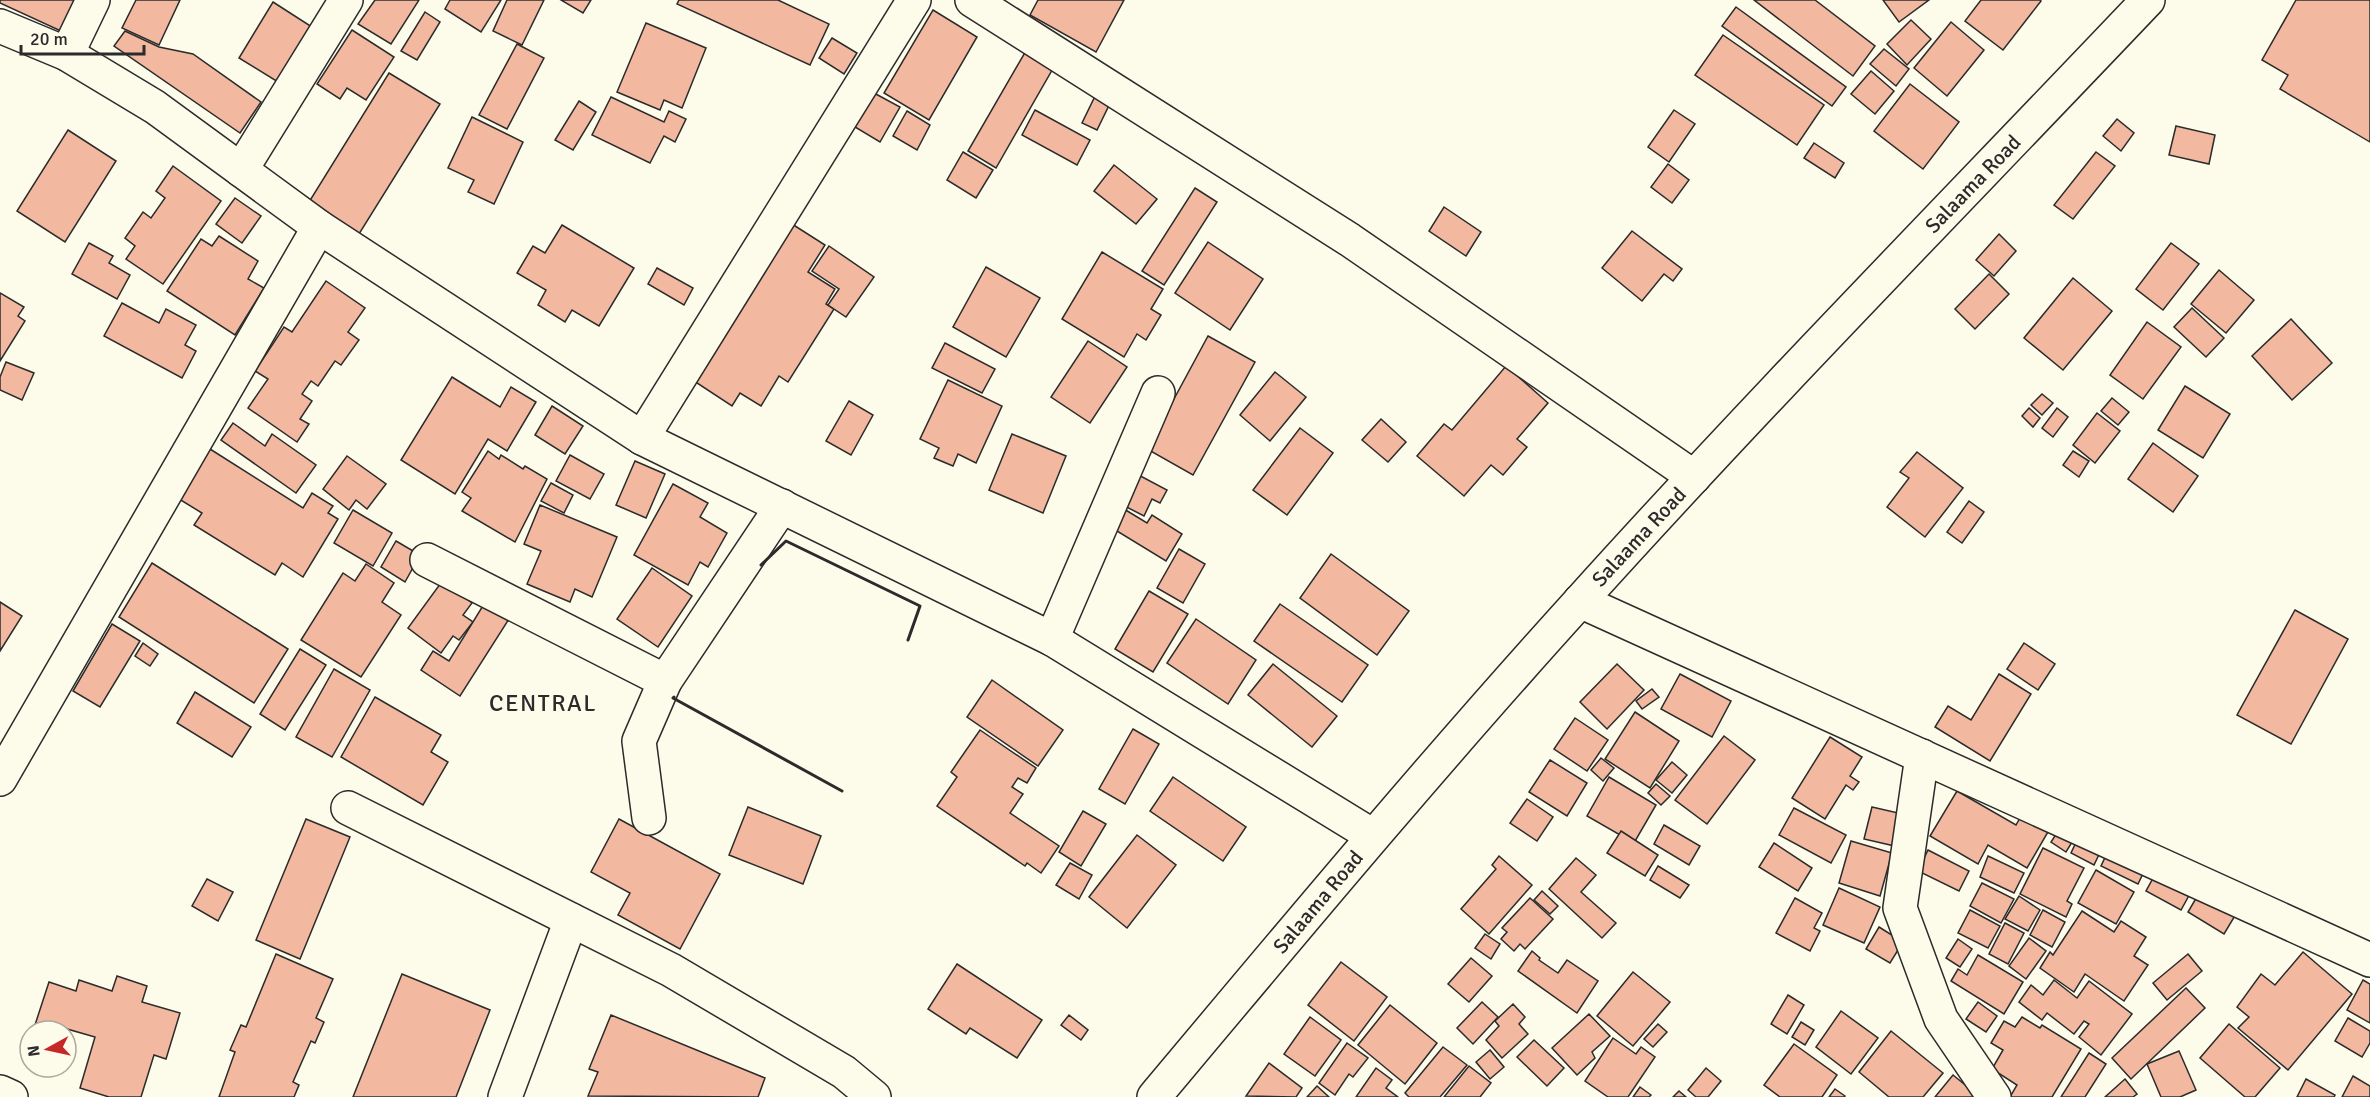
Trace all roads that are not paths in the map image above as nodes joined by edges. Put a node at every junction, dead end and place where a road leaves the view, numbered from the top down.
1 (93, 0) edge
2 (346, 0) edge
3 (914, 0) edge
4 (972, 0) edge
5 (2148, 0) edge
6 (0, 26) edge
7 (67, 54) junction
8 (241, 170) junction
9 (319, 227) junction
10 (1158, 393) dead end
11 (642, 438) junction
12 (1694, 477) junction
13 (782, 506) junction
14 (427, 560) dead end
15 (1580, 601) junction
16 (1052, 639) junction
17 (665, 681) junction
18 (1922, 756) junction
19 (0, 779) edge
20 (348, 808) dead end
21 (649, 818) dead end
22 (1373, 836) junction
23 (571, 920) junction
24 (2370, 960) edge
25 (0, 1092) edge
26 (11, 1097) edge
27 (506, 1097) edge
28 (874, 1097) edge
29 (1154, 1097) edge
30 (1994, 1097) edge

1 - 7 street
2 - 8 street
3 - 11 street
4 - 12 street
5 - 12 street, Salaama Road
6 - 7 street
7 - 8 street
8 - 9 street
9 - 11 street
9 - 19 street
10 - 16 street
11 - 13 street
12 - 15 street, Salaama Road
13 - 16 street
13 - 17 street
14 - 17 street
15 - 18 street
15 - 22 street, Salaama Road
16 - 22 street
17 - 21 street
18 - 24 street
18 - 30 street
20 - 23 street
22 - 29 street, Salaama Road
23 - 27 street
23 - 28 street
25 - 26 street

